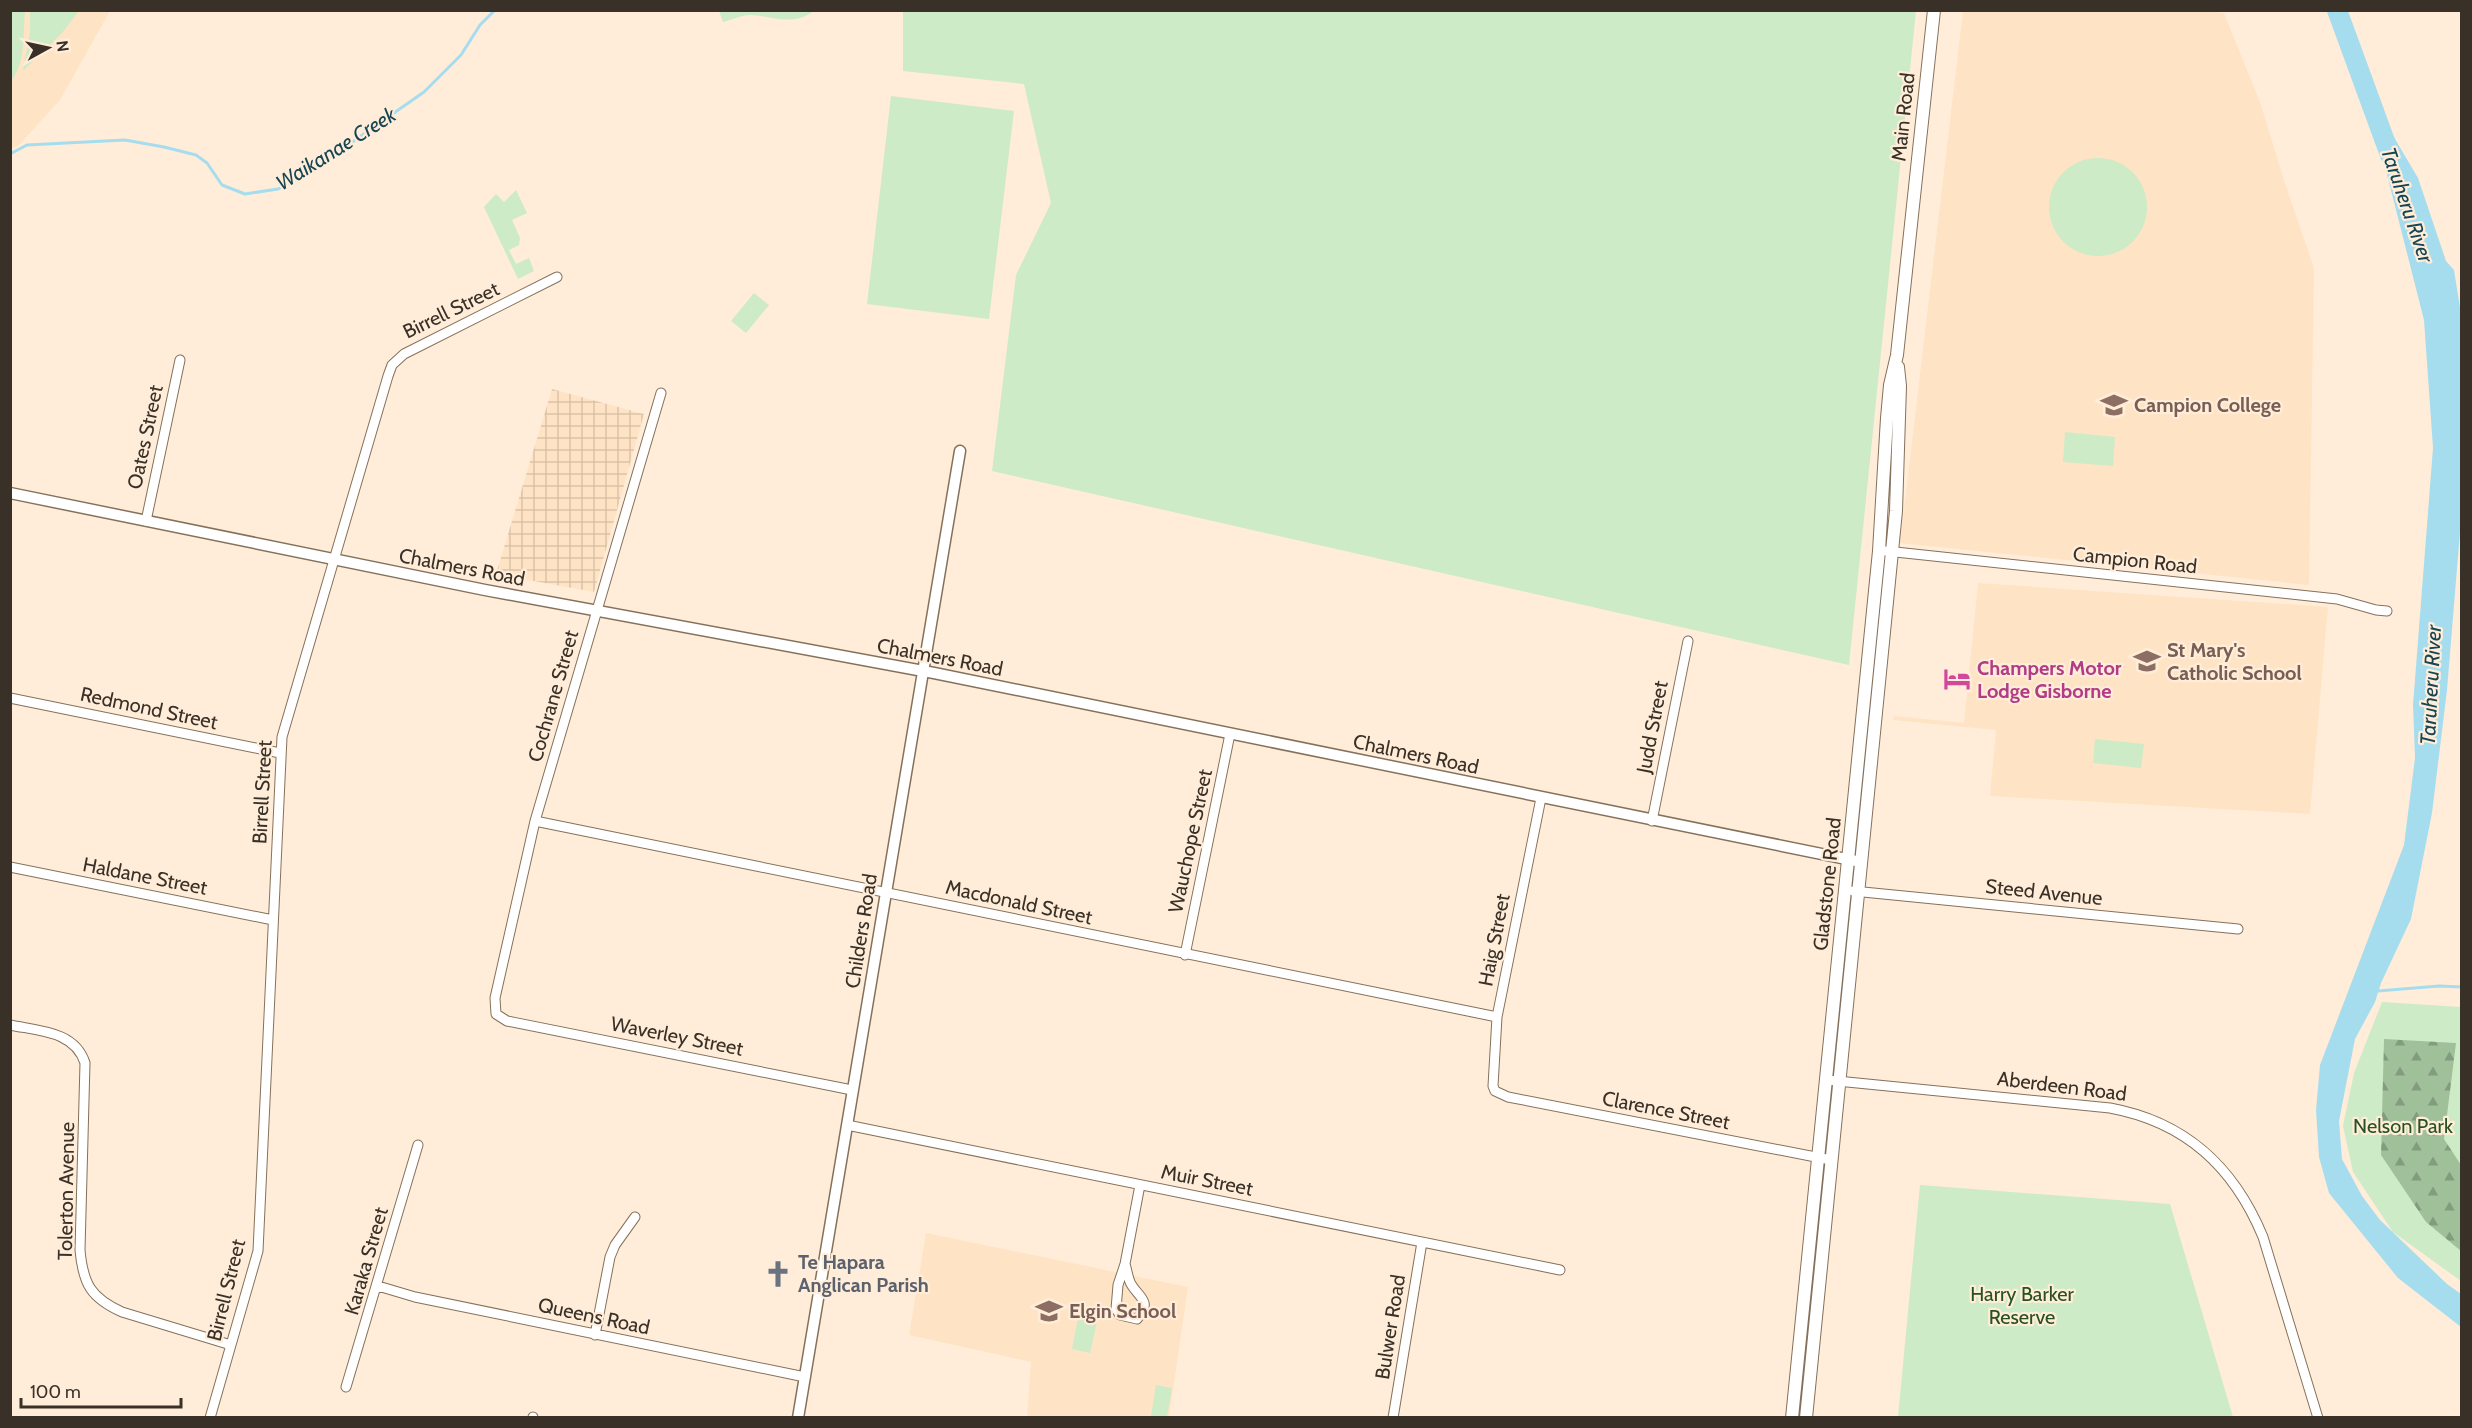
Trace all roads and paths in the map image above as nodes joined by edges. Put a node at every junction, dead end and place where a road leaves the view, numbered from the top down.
1 (1934, 10) edge
2 (1911, 228) joint
3 (557, 278) dead end
4 (180, 360) dead end
5 (661, 393) dead end
6 (960, 451) dead end
7 (10, 493) edge
8 (146, 521) junction
9 (1886, 551) junction
10 (334, 559) junction
11 (596, 611) junction
12 (2387, 611) dead end
13 (1688, 640) dead end
14 (922, 671) junction
15 (10, 698) edge
16 (1230, 734) junction
17 (280, 753) junction
18 (1541, 798) junction
19 (535, 821) junction
20 (1652, 821) junction
21 (1855, 861) junction
22 (10, 867) edge
23 (1845, 891) junction
24 (885, 892) junction
25 (1858, 892) junction
26 (273, 920) junction
27 (2238, 930) dead end
28 (1185, 955) junction
29 (496, 1014) joint
30 (1497, 1017) junction
31 (10, 1025) edge
32 (1833, 1081) junction
33 (852, 1090) junction
34 (1496, 1091) joint
35 (847, 1125) junction
36 (418, 1144) dead end
37 (1825, 1160) junction
38 (1140, 1185) junction
39 (635, 1217) dead end
40 (1422, 1242) junction
41 (1125, 1264) junction
42 (1560, 1270) dead end
43 (378, 1286) junction
44 (595, 1335) junction
45 (231, 1345) junction
46 (805, 1377) junction
47 (346, 1387) dead end
48 (210, 1418) edge
49 (798, 1418) edge
50 (1393, 1418) edge
51 (1792, 1418) edge
52 (1806, 1418) edge
53 (2318, 1418) edge

1 - 2 main road, Main Road
2 - 9 main road, Gladstone Road
3 - 10 street, Birrell Street
4 - 8 street, Oates Street
5 - 11 street, Cochrane Street
6 - 14 street, Childers Road
7 - 8 street, Chalmers Road
8 - 10 street, Chalmers Road
9 - 12 street, Campion Road
9 - 21 main road, Gladstone Road
10 - 11 street, Chalmers Road
10 - 17 street, Birrell Street
11 - 14 street, Chalmers Road
11 - 19 street, Cochrane Street
13 - 20 street, Judd Street
14 - 16 street, Chalmers Road
14 - 24 street, Childers Road
15 - 17 street, Redmond Street
16 - 18 street, Chalmers Road
16 - 28 street, Wauchope Street
17 - 26 street, Birrell Street
18 - 20 street, Chalmers Road
18 - 30 street, Haig Street
19 - 24 street, Macdonald Street
19 - 29 street, Cochrane Street
20 - 21 street, Chalmers Road
21 - 23 main road, Gladstone Road
21 - 25 main road, Gladstone Road
22 - 26 street, Haldane Street
23 - 25 street, Steed Avenue
23 - 32 main road, Gladstone Road
24 - 28 street, Macdonald Street
24 - 33 street, Childers Road
25 - 27 street, Steed Avenue
25 - 32 main road, Gladstone Road
26 - 45 street, Birrell Street
28 - 30 street, Macdonald Street
29 - 33 street, Waverley Street
30 - 34 street, Haig Street
31 - 45 street, Tolerton Avenue
32 - 37 main road, Gladstone Road
32 - 53 street, Aberdeen Road
33 - 35 street, Childers Road
34 - 37 street, Clarence Street
35 - 38 street, Muir Street
35 - 46 street, Childers Road
36 - 43 street, Karaka Street
37 - 51 main road, Gladstone Road
37 - 52 main road, Gladstone Road
38 - 40 street, Muir Street
38 - 41 street
39 - 44 street
40 - 42 street, Muir Street
40 - 50 street, Bulwer Road
41 - 41 street
43 - 44 street, Queens Road
43 - 47 street, Karaka Street
44 - 46 street, Queens Road
45 - 48 street, Birrell Street
46 - 49 street, Childers Road

